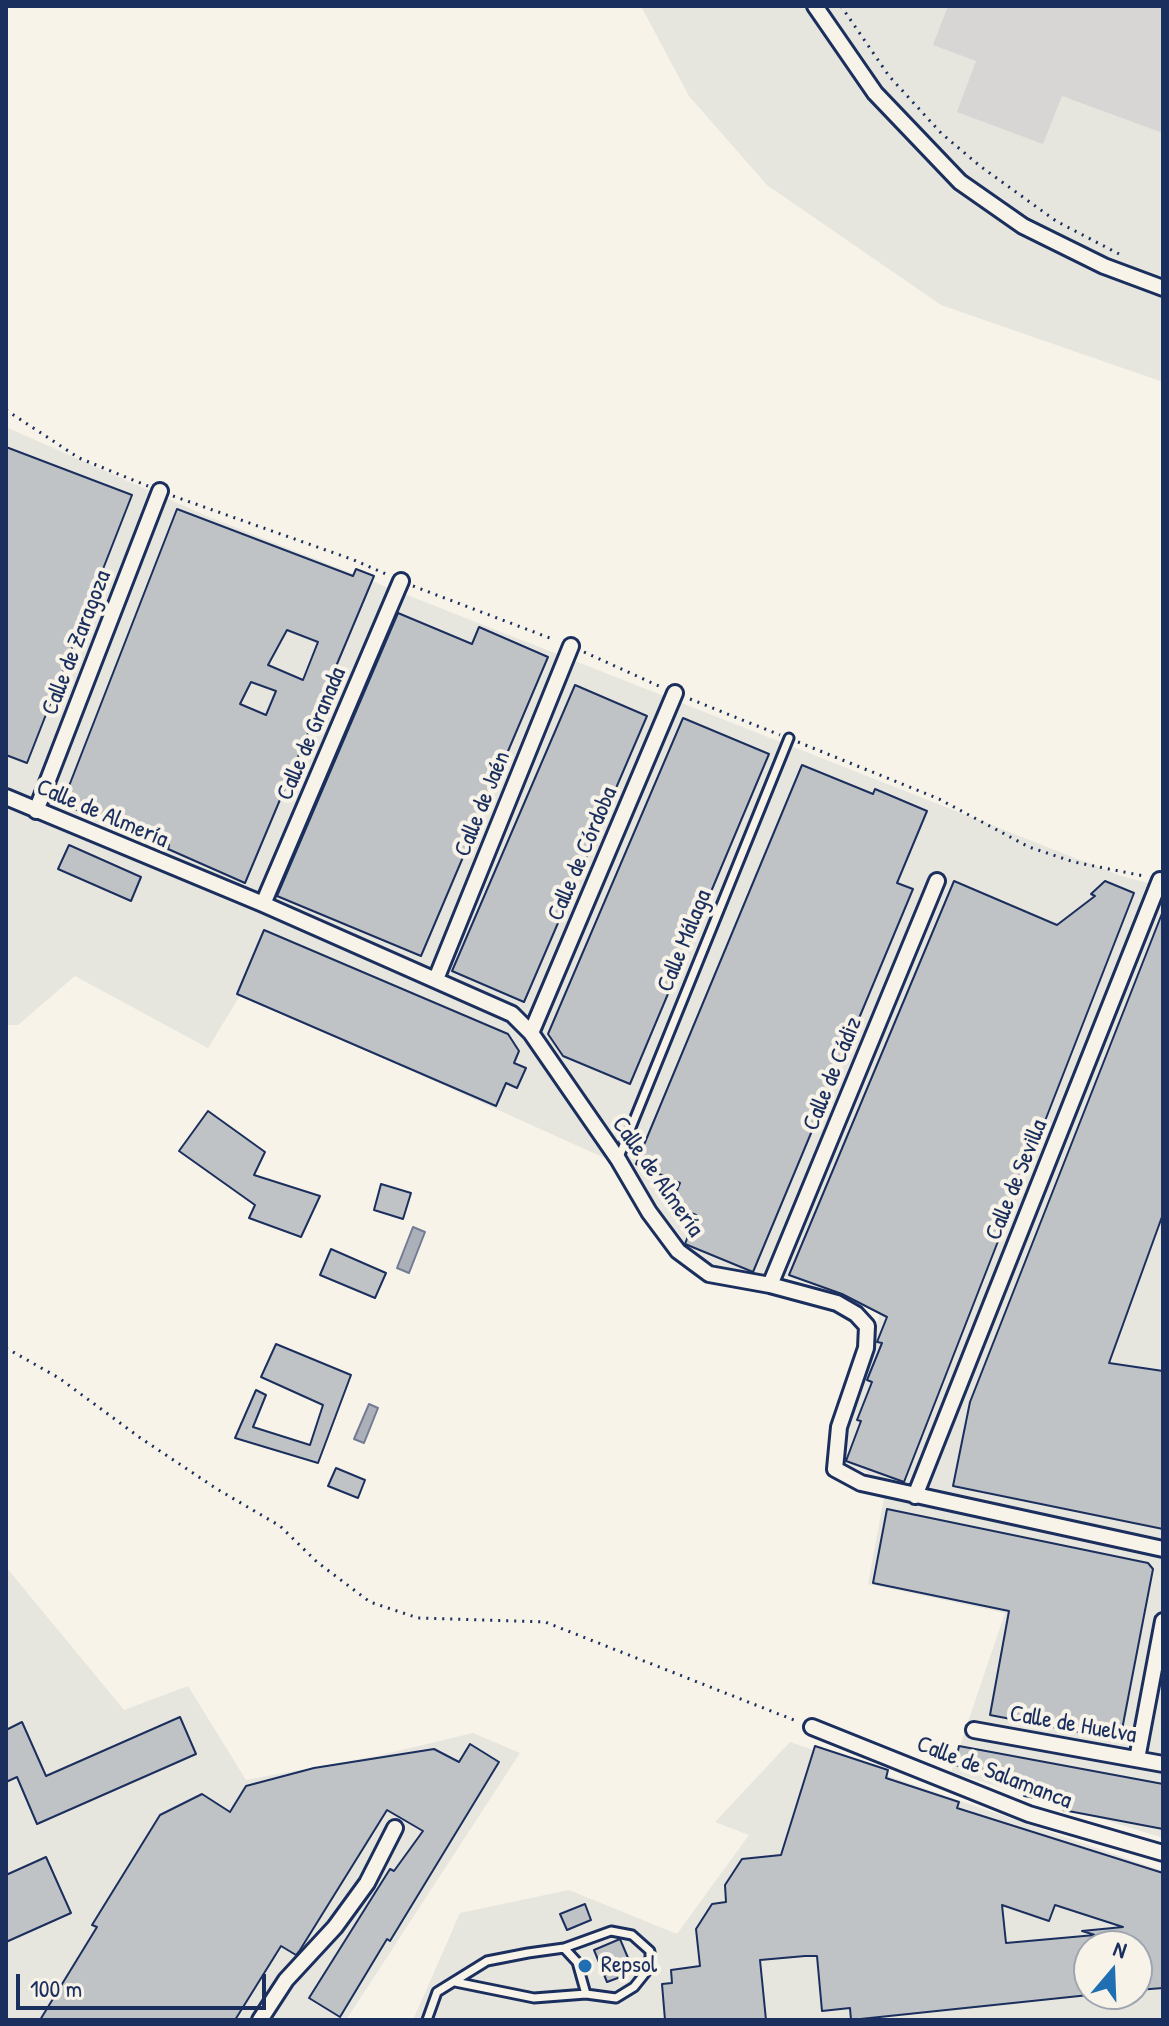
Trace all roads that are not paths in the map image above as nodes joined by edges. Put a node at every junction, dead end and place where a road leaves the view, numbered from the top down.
1 (815, 6) edge
2 (1163, 288) edge
3 (160, 491) dead end
4 (401, 581) dead end
5 (571, 646) dead end
6 (675, 693) dead end
7 (789, 738) dead end
8 (6, 797) edge
9 (36, 811) junction
10 (1160, 880) dead end
11 (937, 881) dead end
12 (263, 904) junction
13 (436, 979) junction
14 (531, 1033) junction
15 (618, 1159) junction
16 (770, 1285) junction
17 (915, 1496) junction
18 (1163, 1549) edge
19 (1162, 1629) edge
20 (812, 1727) road end
21 (974, 1730) dead end
22 (1137, 1759) junction
23 (1163, 1764) edge
24 (395, 1828) dead end
25 (1163, 1853) edge
26 (564, 1948) junction
27 (455, 1982) junction
28 (586, 1994) junction
29 (260, 2020) edge
30 (427, 2020) edge

1 - 2 street
3 - 9 street, Calle de Zaragoza
4 - 12 street, Calle de Granada
5 - 13 street, Calle de Jaén
6 - 14 street, Calle de Córdoba
7 - 15 lane, Calle Málaga
8 - 9 street, Calle de Almería
9 - 12 street, Calle de Almería
10 - 17 street, Calle de Sevilla
11 - 16 street, Calle de Cádiz
12 - 13 street, Calle de Almería
13 - 14 street, Calle de Almería
14 - 15 street, Calle de Almería
15 - 16 street, Calle de Almería
16 - 17 street, Calle de Almería
17 - 18 street, Calle de Almería
19 - 22 street
20 - 25 street, Calle de Salamanca
21 - 22 street, Calle de Huelva
22 - 23 street, Calle de Huelva
24 - 29 street
26 - 27 lane
26 - 28 lane
26 - 28 lane
27 - 28 lane
27 - 30 lane

